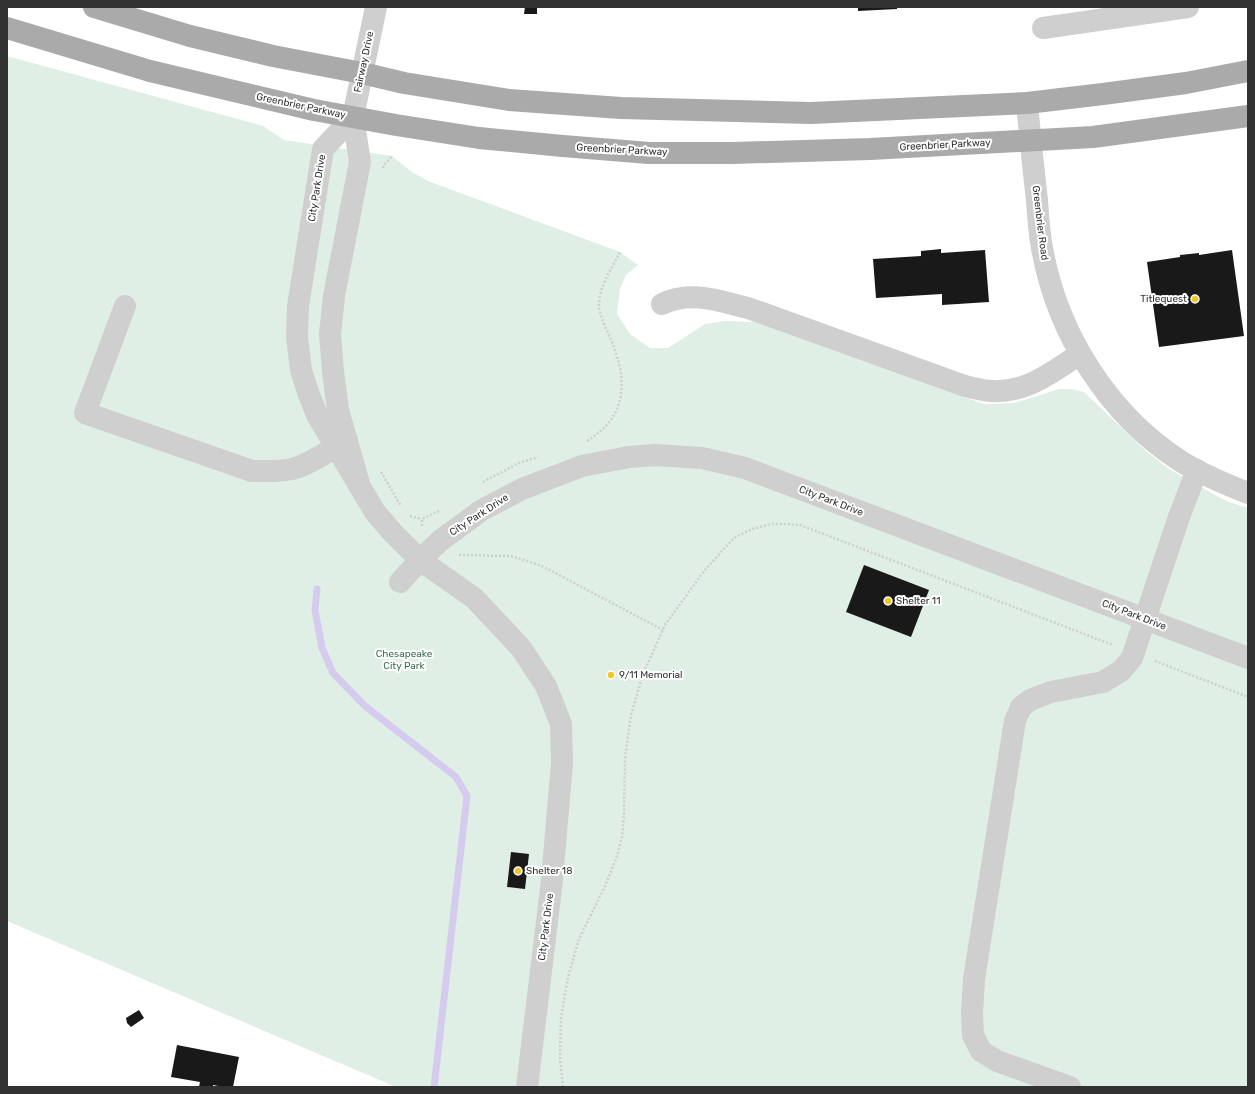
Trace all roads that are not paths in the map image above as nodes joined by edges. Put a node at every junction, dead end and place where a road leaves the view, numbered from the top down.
1 (94, 7) edge
2 (376, 7) edge
3 (1188, 7) edge
4 (7, 28) edge
5 (1043, 28) dead end
6 (1248, 71) edge
7 (362, 73) junction
8 (1027, 103) junction
9 (1248, 116) edge
10 (353, 117) junction
11 (1031, 141) junction
12 (662, 304) dead end
13 (126, 306) dead end
14 (1080, 354) junction
15 (341, 443) junction
16 (1197, 470) junction
17 (1248, 493) edge
18 (420, 560) junction
19 (400, 582) dead end
20 (1145, 620) junction
21 (1248, 658) edge
22 (527, 1087) edge
23 (1070, 1087) edge

1 - 7 main road
2 - 7 street, Fairway Drive
3 - 5 street
4 - 10 main road, Greenbrier Parkway
6 - 8 main road
7 - 8 main road
7 - 10 street, Fairway Drive
8 - 11 street, Greenbrier Road
9 - 11 main road, Greenbrier Parkway
10 - 11 main road, Greenbrier Parkway
10 - 15 street, City Park Drive
10 - 15 street, City Park Drive
11 - 14 street, Greenbrier Road
12 - 14 street
13 - 15 street
14 - 16 street, Greenbrier Road
15 - 18 street, City Park Drive
16 - 17 street, Greenbrier Road
16 - 20 street
18 - 19 street, City Park Drive
18 - 20 street, City Park Drive
18 - 22 street, City Park Drive
20 - 21 street, City Park Drive
20 - 23 street

